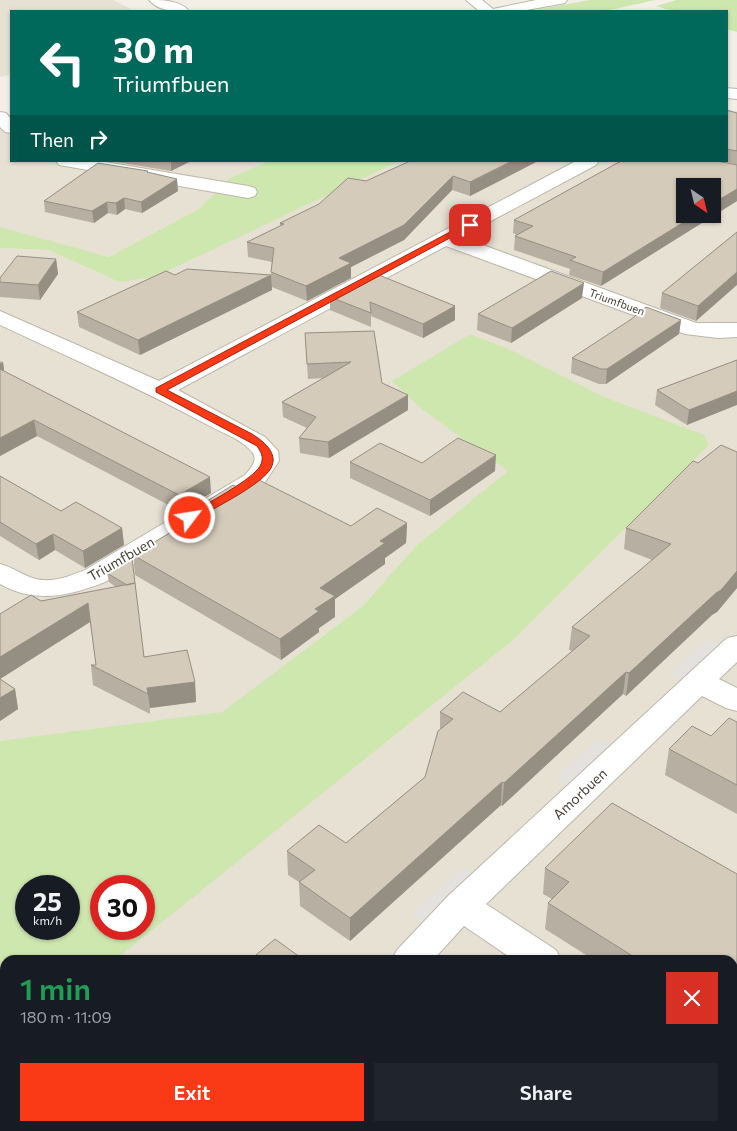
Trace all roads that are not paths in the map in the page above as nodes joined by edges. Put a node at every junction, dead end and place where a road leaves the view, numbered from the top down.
1 (156, 0) edge
2 (473, 0) edge
3 (560, 0) edge
4 (180, 10) edge
5 (487, 10) edge
6 (505, 10) edge
7 (0, 118) edge
8 (10, 127) edge
9 (71, 162) edge
10 (588, 162) edge
11 (248, 192) dead end
12 (444, 238) junction
13 (0, 317) edge
14 (737, 330) edge
15 (160, 390) junction
16 (0, 572) edge
17 (737, 645) edge
18 (699, 682) junction
19 (737, 700) edge
20 (461, 906) junction
21 (415, 955) edge
22 (535, 955) edge

1 - 4 street
2 - 5 street
3 - 6 street
7 - 8 street
9 - 11 street
10 - 12 street
12 - 14 street, Triumfbuen
12 - 15 street
13 - 15 street, Triumfbuen
15 - 16 street, Triumfbuen
17 - 18 street, Amorbuen
18 - 19 street
18 - 20 street, Amorbuen
20 - 21 street, Amorbuen
20 - 22 street

